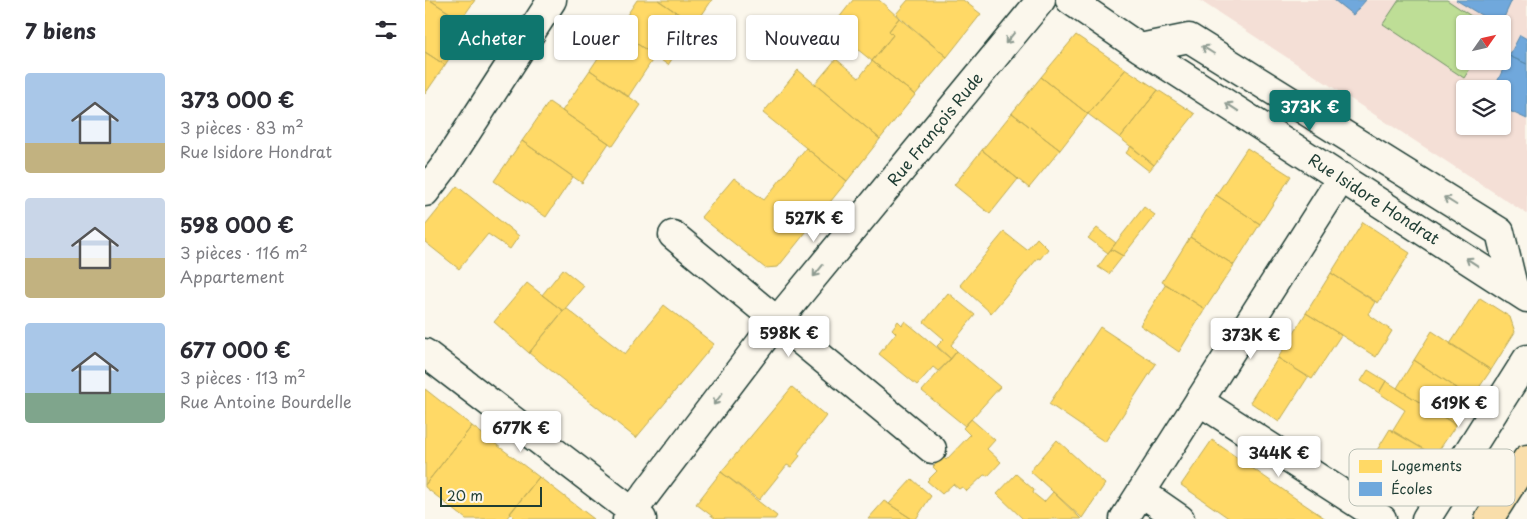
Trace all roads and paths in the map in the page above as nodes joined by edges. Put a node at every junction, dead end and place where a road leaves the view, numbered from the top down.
1 (552, 0) edge
2 (1041, 0) edge
3 (1070, 0) edge
4 (1140, 48) junction
5 (1341, 177) junction
6 (425, 192) edge
7 (673, 234) dead end
8 (1521, 294) edge
9 (777, 321) junction
10 (425, 353) edge
11 (1527, 359) edge
12 (1199, 401) junction
13 (932, 449) dead end
14 (1470, 449) edge
15 (1527, 459) edge
16 (1515, 478) edge
17 (1141, 492) junction
18 (1349, 498) edge
19 (1362, 506) edge
20 (1434, 506) edge
21 (1497, 506) edge
22 (634, 517) edge
23 (1124, 519) edge
24 (1180, 519) edge
25 (1382, 519) edge
26 (1426, 519) edge
27 (1489, 519) edge

1 - 6 street
2 -> 9 street, Rue François Rude
3 - 4 street, Rue Isidore Hondrat
5 -> 4 street, Rue Isidore Hondrat
8 -> 4 street
8 -> 5 street, Rue Isidore Hondrat
5 - 12 street
7 - 9 street
9 - 13 street
9 -> 22 street, Rue François Rude
10 - 22 street
11 - 14 street
12 - 17 street
12 - 18 street
15 - 16 highway
17 - 23 street
17 - 24 street
19 - 25 street
20 - 26 street
21 - 27 highway

